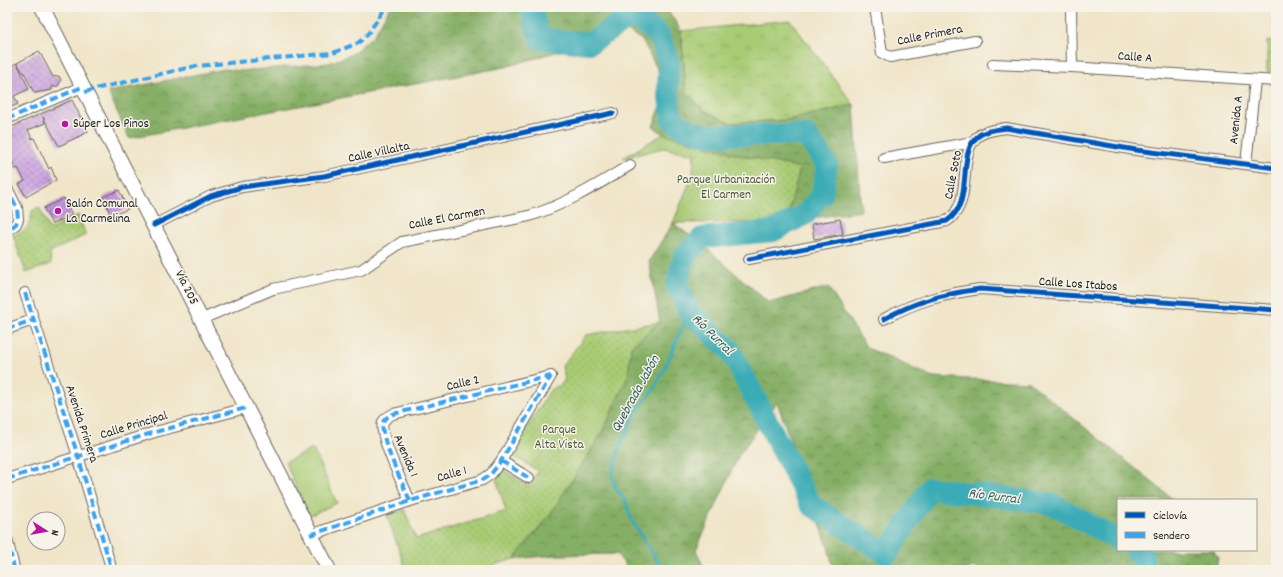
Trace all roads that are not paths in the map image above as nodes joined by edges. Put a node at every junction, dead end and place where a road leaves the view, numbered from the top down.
1 (42, 7) edge
2 (875, 7) edge
3 (1071, 7) edge
4 (975, 41) dead end
5 (993, 64) dead end
6 (1072, 67) junction
7 (1254, 80) junction
8 (1276, 81) edge
9 (82, 87) junction
10 (613, 113) dead end
11 (7, 120) edge
12 (973, 142) junction
13 (884, 158) dead end
14 (1246, 164) junction
15 (630, 165) dead end
16 (1276, 168) edge
17 (7, 188) edge
18 (154, 225) junction
19 (7, 231) edge
20 (749, 259) dead end
21 (25, 293) dead end
22 (1276, 310) edge
23 (202, 319) junction
24 (884, 319) dead end
25 (33, 320) junction
26 (7, 329) edge
27 (551, 376) joint
28 (246, 408) junction
29 (384, 421) joint
30 (78, 456) junction
31 (501, 461) junction
32 (529, 478) dead end
33 (7, 479) edge
34 (410, 501) junction
35 (310, 535) junction
36 (7, 539) edge
37 (110, 564) dead end
38 (14, 568) dead end
39 (328, 570) edge

1 - 9 main road, Vía 205
2 - 4 street, Calle Primera
3 - 6 street
5 - 6 street, Calle A
6 - 7 street, Calle A
7 - 8 street, Calle A
7 - 14 street, Avenida A
9 - 11 street
9 - 18 main road, Vía 205
10 - 18 street, Calle Villalta
12 - 13 street
12 - 14 street, Calle Soto
12 - 20 street, Calle Soto
14 - 16 street, Calle Soto
15 - 23 street, Calle El Carmen
17 - 19 street
18 - 23 main road, Vía 205
21 - 25 street, Avenida Primera
22 - 24 street, Calle Los Itabos
23 - 28 main road, Vía 205
25 - 26 street
25 - 30 street, Avenida Primera
27 - 29 street, Calle 2
27 - 31 street, Calle 1
28 - 30 street, Calle Principal
28 - 35 main road, Vía 205
29 - 34 street, Avenida 1
30 - 33 street, Calle Principal
30 - 37 street, Avenida Primera
31 - 32 street
31 - 34 street, Calle 1
34 - 35 street, Calle 1
35 - 39 main road, Vía 205
36 - 38 street

